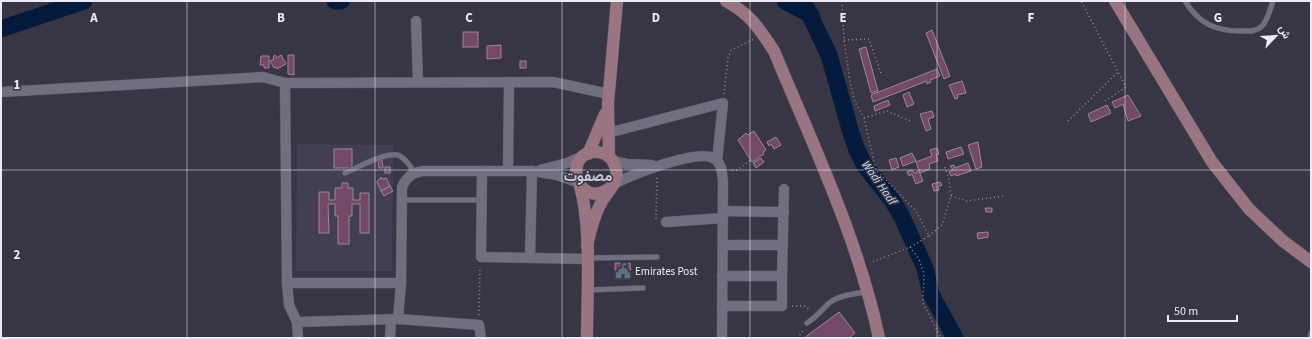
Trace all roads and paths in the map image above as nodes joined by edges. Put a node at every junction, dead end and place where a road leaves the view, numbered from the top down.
1 (617, 1) edge
2 (726, 1) edge
3 (842, 1) edge
4 (1082, 1) edge
5 (1115, 1) edge
6 (1185, 1) edge
7 (1273, 1) edge
8 (416, 21) dead end
9 (762, 32) junction
10 (844, 40) junction
11 (1118, 72) junction
12 (882, 76) dead end
13 (418, 82) junction
14 (509, 82) junction
15 (285, 83) junction
16 (1, 92) edge
17 (608, 99) junction
18 (1105, 101) dead end
19 (723, 103) junction
20 (864, 118) junction
21 (1068, 121) dead end
22 (910, 122) dead end
23 (608, 133) junction
24 (586, 155) junction
25 (611, 159) junction
26 (751, 160) dead end
27 (658, 165) junction
28 (719, 165) junction
29 (944, 165) dead end
30 (482, 171) junction
31 (508, 171) junction
32 (532, 171) junction
33 (414, 172) junction
34 (345, 173) dead end
35 (579, 184) junction
36 (612, 186) junction
37 (784, 189) dead end
38 (951, 196) junction
39 (1005, 196) dead end
40 (402, 200) junction
41 (481, 200) junction
42 (784, 212) junction
43 (723, 215) junction
44 (666, 222) joint
45 (929, 236) junction
46 (723, 245) junction
47 (783, 245) junction
48 (587, 246) junction
49 (910, 247) junction
50 (481, 257) junction
51 (657, 257) dead end
52 (530, 258) junction
53 (587, 258) junction
54 (1311, 262) edge
55 (861, 268) junction
56 (722, 276) junction
57 (782, 276) junction
58 (287, 283) junction
59 (401, 283) junction
60 (643, 288) dead end
61 (587, 290) junction
62 (868, 291) junction
63 (722, 306) junction
64 (782, 306) junction
65 (817, 316) junction
66 (394, 320) junction
67 (297, 322) junction
68 (807, 323) joint
69 (479, 325) junction
70 (1311, 332) edge
71 (298, 338) edge
72 (390, 338) edge
73 (481, 338) edge
74 (587, 338) edge
75 (722, 338) edge
76 (797, 338) edge
77 (879, 338) edge
78 (941, 338) edge
79 (1310, 338) edge

1 - 17 street
2 - 9 street
3 - 10 path
4 - 11 path
5 - 54 street
6 - 7 lane
8 - 13 street
9 - 19 path
9 - 55 street
10 - 12 path
10 - 20 path
11 - 18 path
11 - 21 path
13 - 14 street
13 - 15 street
14 - 17 street
14 - 31 street
15 - 16 street
15 - 58 street
17 - 23 street
17 - 24 street
19 - 23 street
19 - 28 street
20 - 22 path
20 - 45 path
23 - 25 street
24 - 25 street
24 - 32 street
24 - 35 street
25 - 27 street
25 - 36 street
26 - 28 path
27 - 28 street
27 - 36 street
27 - 44 path
28 - 43 street
29 - 38 path
30 - 31 street
30 - 33 street
30 - 41 street
31 - 32 street
32 - 35 street
32 - 52 street
33 - 34 lane
33 - 40 street
35 - 36 street
35 - 48 street
36 - 48 street
37 - 42 street
38 - 39 path
38 - 45 path
40 - 41 lane
40 - 59 street
41 - 50 street
42 - 43 street
42 - 47 street
43 - 44 street
43 - 46 street
45 - 49 path
46 - 47 street
46 - 56 street
47 - 57 street
48 - 53 street
49 - 55 path
49 - 78 path
50 - 52 street
50 - 69 path
51 - 53 lane
52 - 53 street
53 - 61 street
55 - 62 street
56 - 57 street
56 - 63 street
57 - 64 street
58 - 59 street
58 - 67 street
59 - 66 street
60 - 61 lane
61 - 74 street
62 - 65 lane
62 - 77 street
63 - 64 street
63 - 75 street
64 - 65 path
65 - 68 lane
66 - 67 street
66 - 69 street
66 - 72 street
67 - 71 street
68 - 76 path
69 - 73 street
70 - 79 lane

